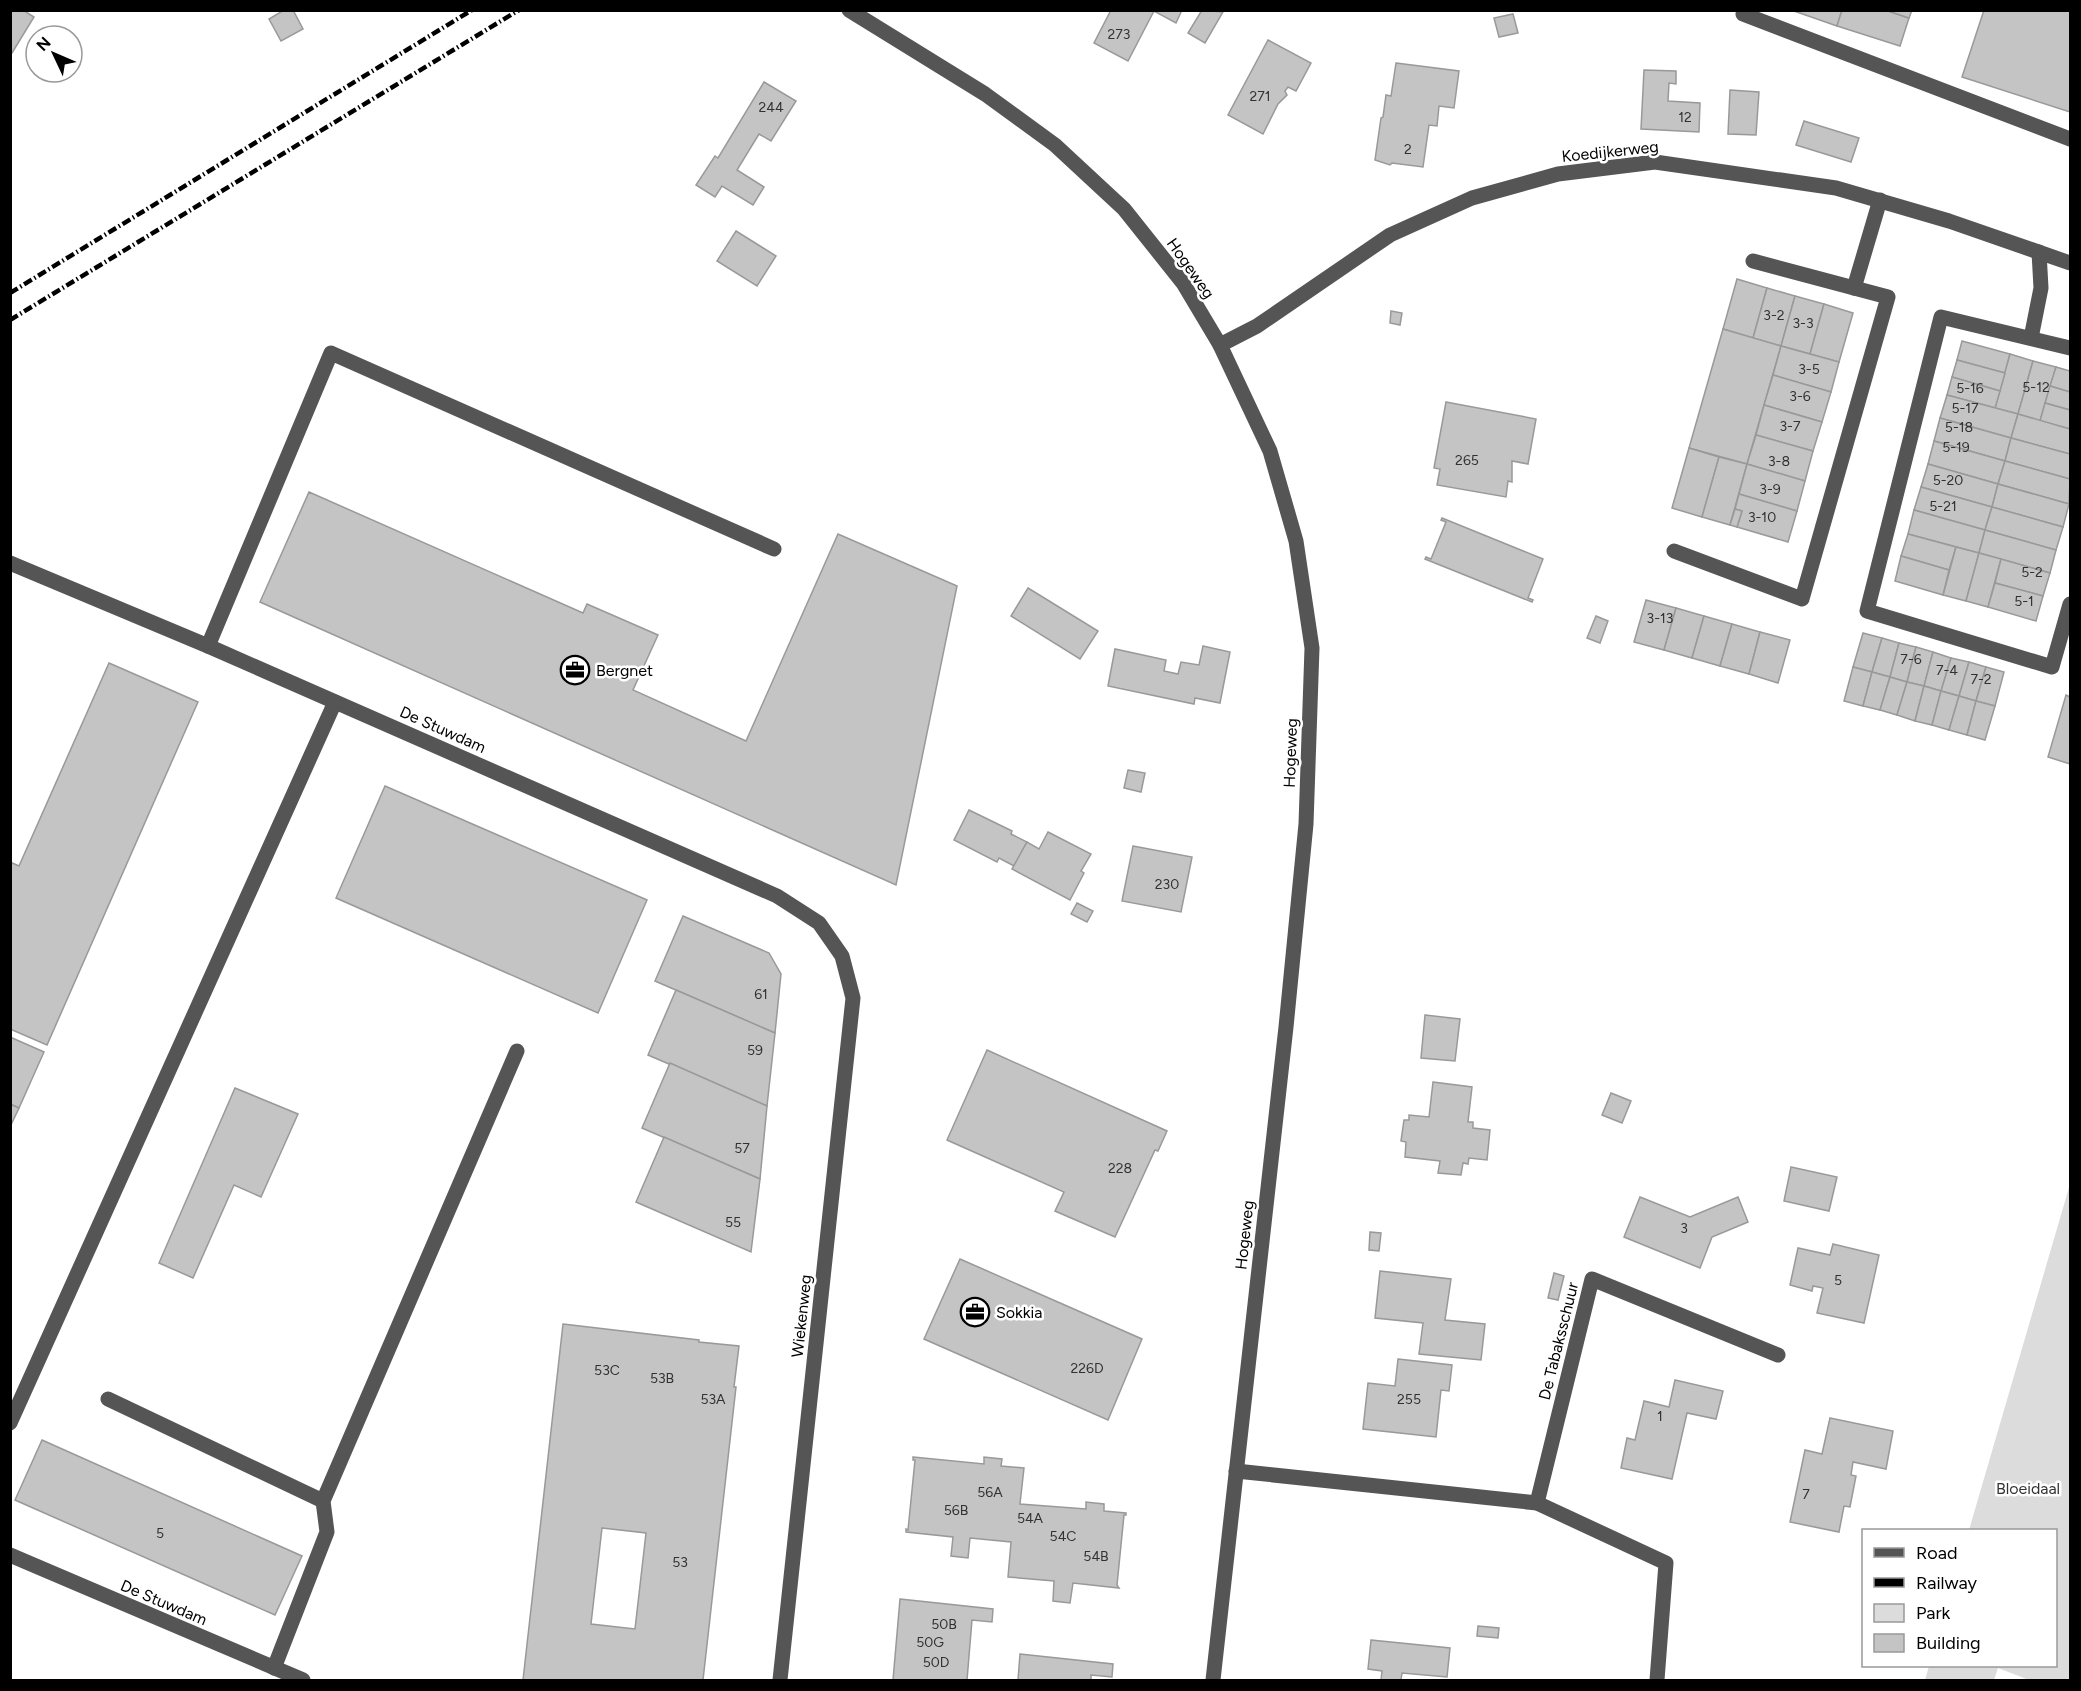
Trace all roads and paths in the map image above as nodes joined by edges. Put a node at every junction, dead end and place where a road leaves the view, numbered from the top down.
1 (849, 10) edge
2 (1744, 10) edge
3 (2070, 139) edge
4 (1880, 200) junction
5 (2038, 252) junction
6 (1753, 261) dead end
7 (2070, 263) edge
8 (1854, 288) junction
9 (2031, 338) junction
10 (1220, 345) junction
11 (2070, 348) edge
12 (774, 549) dead end
13 (1674, 551) dead end
14 (10, 562) edge
15 (2070, 604) edge
16 (208, 646) junction
17 (335, 702) junction
18 (842, 956) joint
19 (517, 1050) dead end
20 (1778, 1355) dead end
21 (108, 1399) dead end
22 (10, 1423) edge
23 (1236, 1472) junction
24 (323, 1501) junction
25 (1538, 1503) junction
26 (10, 1555) edge
27 (274, 1668) junction
28 (303, 1680) edge
29 (780, 1680) edge
30 (1213, 1680) edge
31 (1657, 1680) edge

1 - 10 street, Hogeweg
2 - 3 street
4 - 5 street, Koedijkerweg
4 - 8 street
4 - 10 street, Koedijkerweg
5 - 7 street, Koedijkerweg
5 - 9 street
6 - 8 street
8 - 13 street
9 - 11 street
9 - 15 street
10 - 23 street, Hogeweg
12 - 16 street
14 - 16 street, De Stuwdam
16 - 17 street, De Stuwdam
17 - 18 street, De Stuwdam
17 - 22 street
18 - 29 street, Wiekenweg
19 - 24 street
20 - 25 street, De Tabaksschuur
21 - 24 street
23 - 25 street
23 - 30 street, Hogeweg
24 - 27 street
25 - 31 street
26 - 27 street, De Stuwdam
27 - 28 street, De Stuwdam

